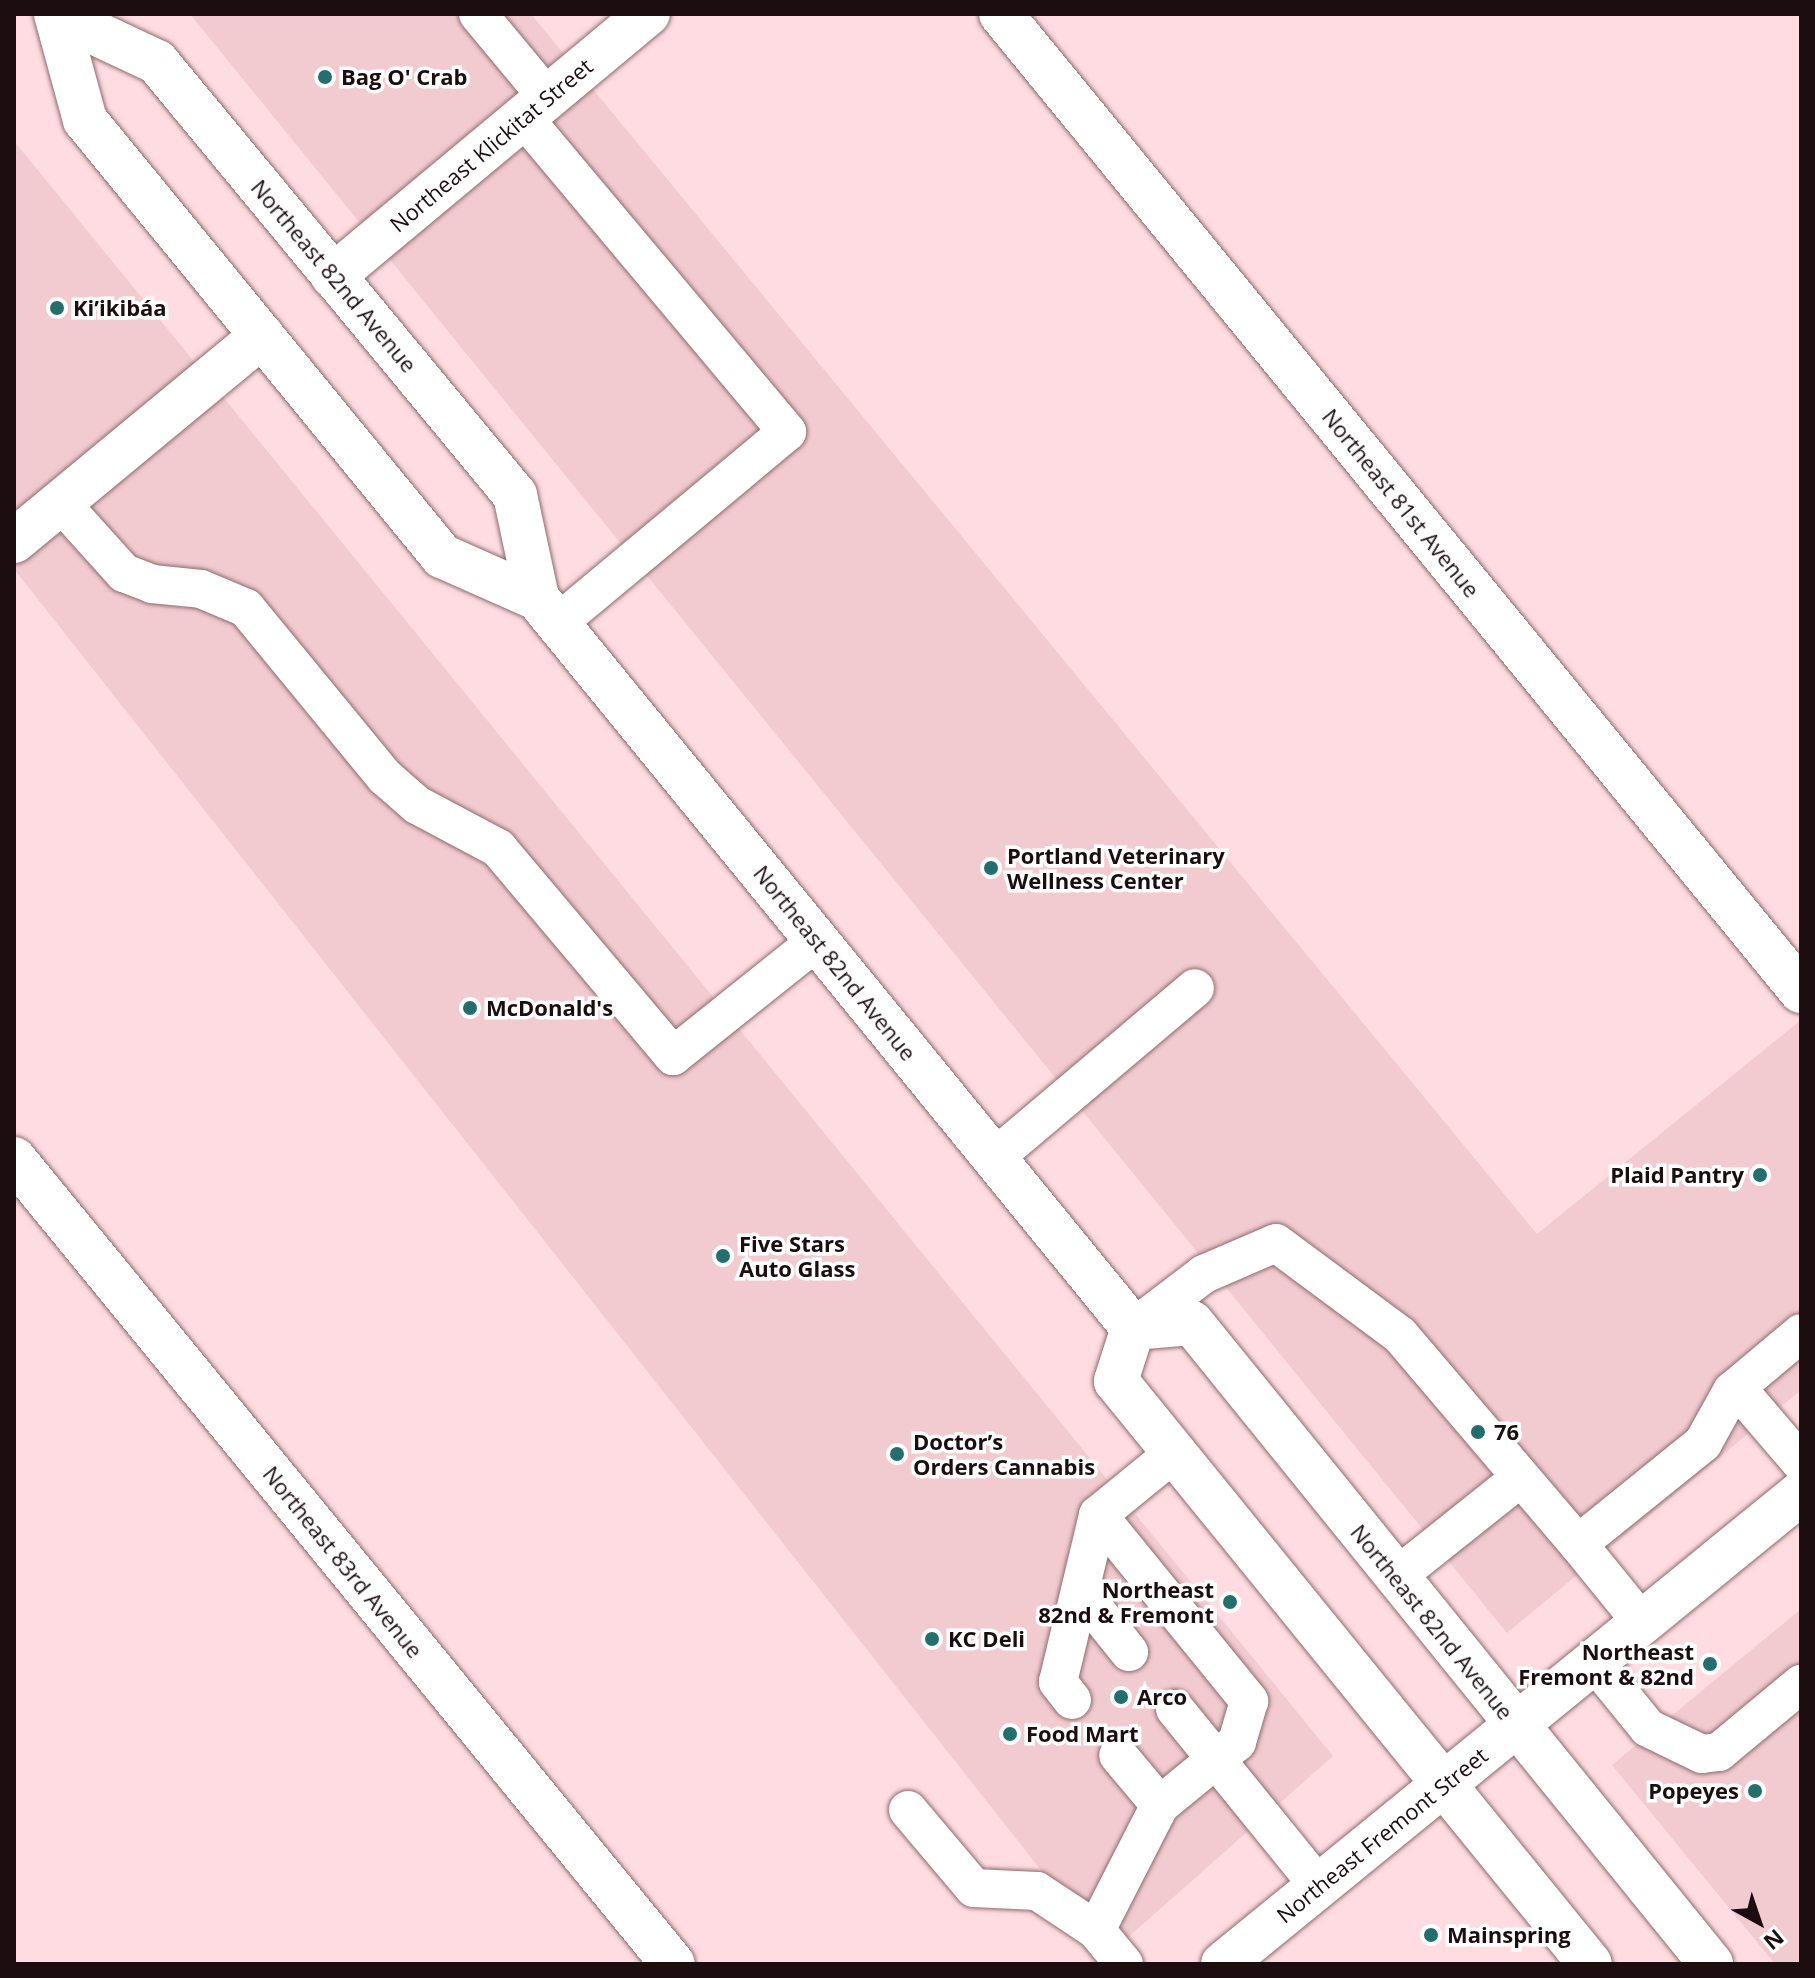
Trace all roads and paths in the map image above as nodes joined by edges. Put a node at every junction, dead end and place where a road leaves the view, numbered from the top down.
1 (56, 14) edge
2 (478, 14) edge
3 (648, 14) edge
4 (1001, 14) edge
5 (535, 107) junction
6 (333, 276) junction
7 (262, 336) junction
8 (60, 502) junction
9 (16, 534) edge
10 (547, 611) junction
11 (817, 941) junction
12 (1195, 988) dead end
13 (1801, 991) edge
14 (994, 1158) junction
15 (14, 1159) edge
16 (1133, 1328) junction
17 (1801, 1333) edge
18 (1737, 1388) junction
19 (1174, 1453) junction
20 (1801, 1463) edge
21 (1520, 1478) junction
22 (1801, 1493) edge
23 (1098, 1515) junction
24 (1578, 1544) junction
25 (1396, 1577) junction
26 (1081, 1592) junction
27 (1643, 1624) junction
28 (1129, 1652) dead end
29 (1596, 1664) junction
30 (1801, 1684) edge
31 (1072, 1700) dead end
32 (1175, 1709) dead end
33 (1517, 1727) junction
34 (1118, 1755) dead end
35 (1216, 1760) junction
36 (1443, 1784) junction
37 (1160, 1805) junction
38 (908, 1810) dead end
39 (1318, 1885) junction
40 (1096, 1930) junction
41 (673, 1964) edge
42 (1124, 1964) edge
43 (1223, 1964) edge
44 (1590, 1964) edge
45 (1711, 1964) edge

1 - 6 main road, Northeast 82nd Avenue
1 - 7 main road, Northeast 82nd Avenue
2 - 5 lane
3 - 5 main road, Northeast Klickitat Street
4 - 13 main road, Northeast 81st Avenue
5 - 6 main road, Northeast Klickitat Street
5 - 10 lane
6 - 10 main road, Northeast 82nd Avenue
7 - 8 main road
7 - 10 main road, Northeast 82nd Avenue
8 - 9 main road
8 - 11 lane
10 - 11 main road, Northeast 82nd Avenue
11 - 14 main road, Northeast 82nd Avenue
12 - 14 lane
14 - 16 main road, Northeast 82nd Avenue
15 - 41 main road, Northeast 83rd Avenue
16 - 19 main road
16 - 21 lane
16 - 25 main road, Northeast 82nd Avenue
17 - 18 lane
18 - 20 lane
18 - 24 lane
19 - 23 lane
19 - 36 main road
21 - 24 lane
21 - 25 lane
22 - 27 main road, Northeast Fremont Street
23 - 26 lane
23 - 35 lane
24 - 27 lane
25 - 33 main road, Northeast 82nd Avenue
26 - 28 lane
26 - 31 lane
27 - 29 main road, Northeast Fremont Street
29 - 30 lane
29 - 33 main road, Northeast Fremont Street
32 - 35 lane
33 - 36 main road, Northeast Fremont Street
33 - 45 main road, Northeast 82nd Avenue
34 - 37 lane
35 - 37 lane
35 - 39 lane
36 - 39 main road, Northeast Fremont Street
36 - 44 main road
37 - 40 lane
38 - 40 lane
39 - 43 main road, Northeast Fremont Street
40 - 42 lane

